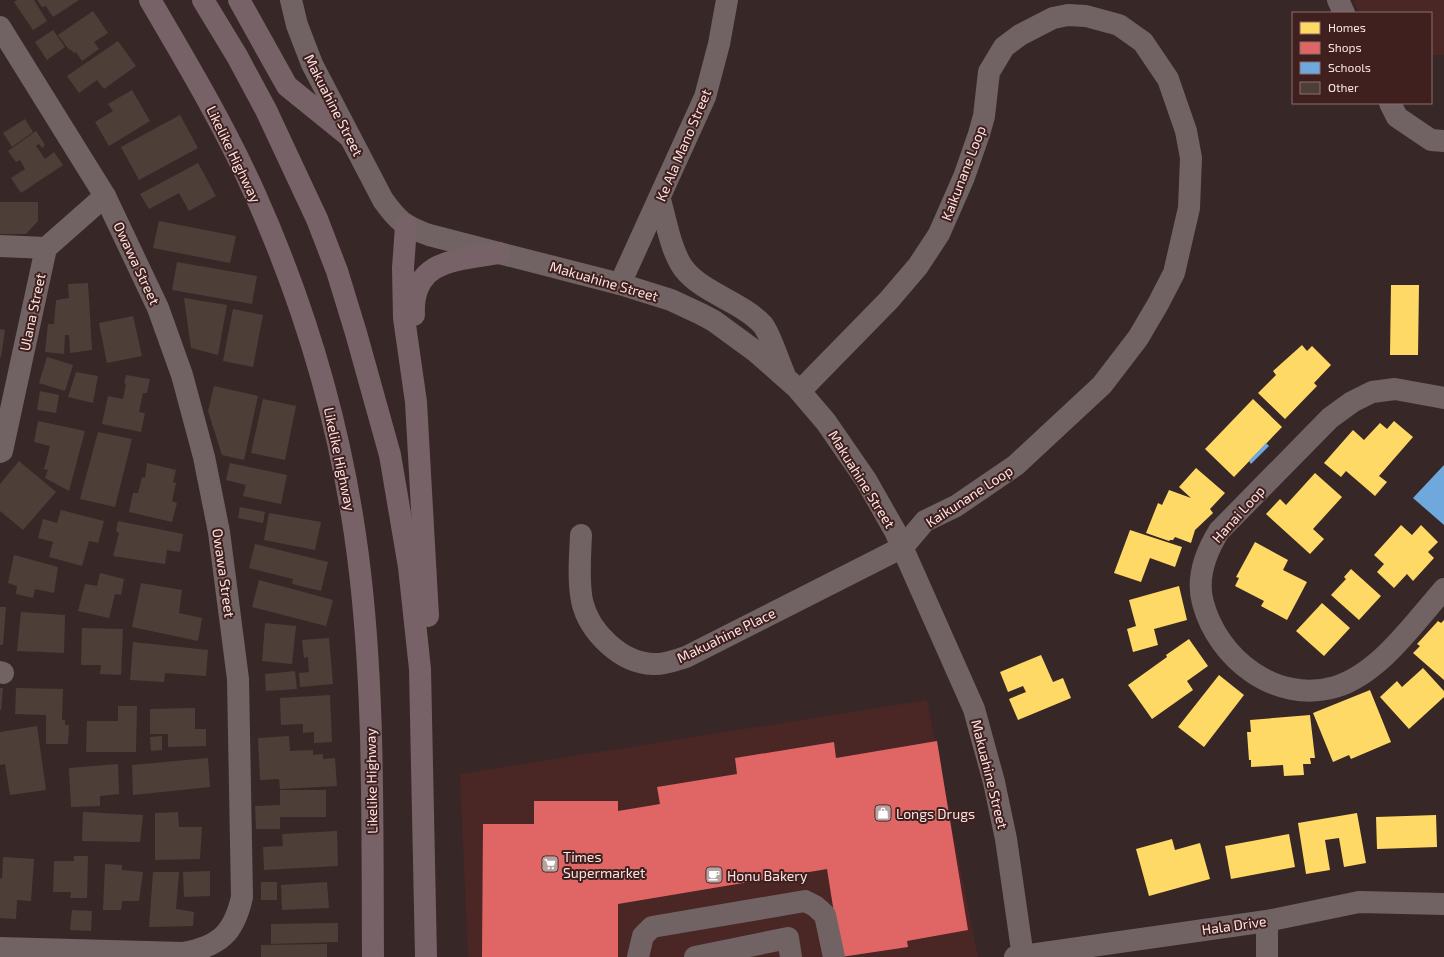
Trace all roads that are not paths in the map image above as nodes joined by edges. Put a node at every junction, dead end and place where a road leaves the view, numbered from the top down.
1 (150, 0) edge
2 (203, 0) edge
3 (239, 0) edge
4 (291, 0) edge
5 (727, 0) edge
6 (1338, 0) edge
7 (1344, 12) edge
8 (0, 27) edge
9 (1390, 104) edge
10 (350, 137) junction
11 (1444, 141) edge
12 (106, 196) junction
13 (660, 200) junction
14 (406, 226) junction
15 (0, 246) edge
16 (46, 248) junction
17 (499, 253) junction
18 (620, 284) junction
19 (793, 385) junction
20 (1444, 398) edge
21 (416, 402) junction
22 (0, 452) edge
23 (581, 535) dead end
24 (903, 547) junction
25 (1444, 589) edge
26 (420, 669) junction
27 (1444, 904) edge
28 (1267, 921) junction
29 (0, 948) edge
30 (1020, 956) edge
31 (373, 957) edge
32 (426, 957) edge
33 (638, 957) edge
34 (695, 957) edge
35 (791, 957) edge
36 (834, 957) edge
37 (1267, 957) edge

1 - 31 highway, Likelike Highway
2 - 26 highway
3 - 10 highway
4 - 10 street, Makuahine Street
5 - 13 street, Ke Ala Mano Street
6 - 7 street
8 - 12 street, Owawa Street
9 - 11 street
10 - 14 street, Makuahine Street
12 - 16 street
12 - 29 street, Owawa Street
13 - 18 street, Ke Ala Mano Street
13 - 19 street
14 - 17 street, Makuahine Street
14 - 21 highway
15 - 16 street
16 - 22 street, Ulana Street
17 - 18 street, Makuahine Street
17 - 21 highway
18 - 19 street, Makuahine Street
19 - 24 street, Makuahine Street
19 - 24 street, Kaikunane Loop
20 - 25 street, Hanai Loop
21 - 26 highway
23 - 24 street, Makuahine Place
24 - 30 street, Makuahine Street
26 - 32 highway
27 - 28 street, Hala Drive
28 - 30 street, Hala Drive
28 - 37 street
33 - 36 street
34 - 35 street

